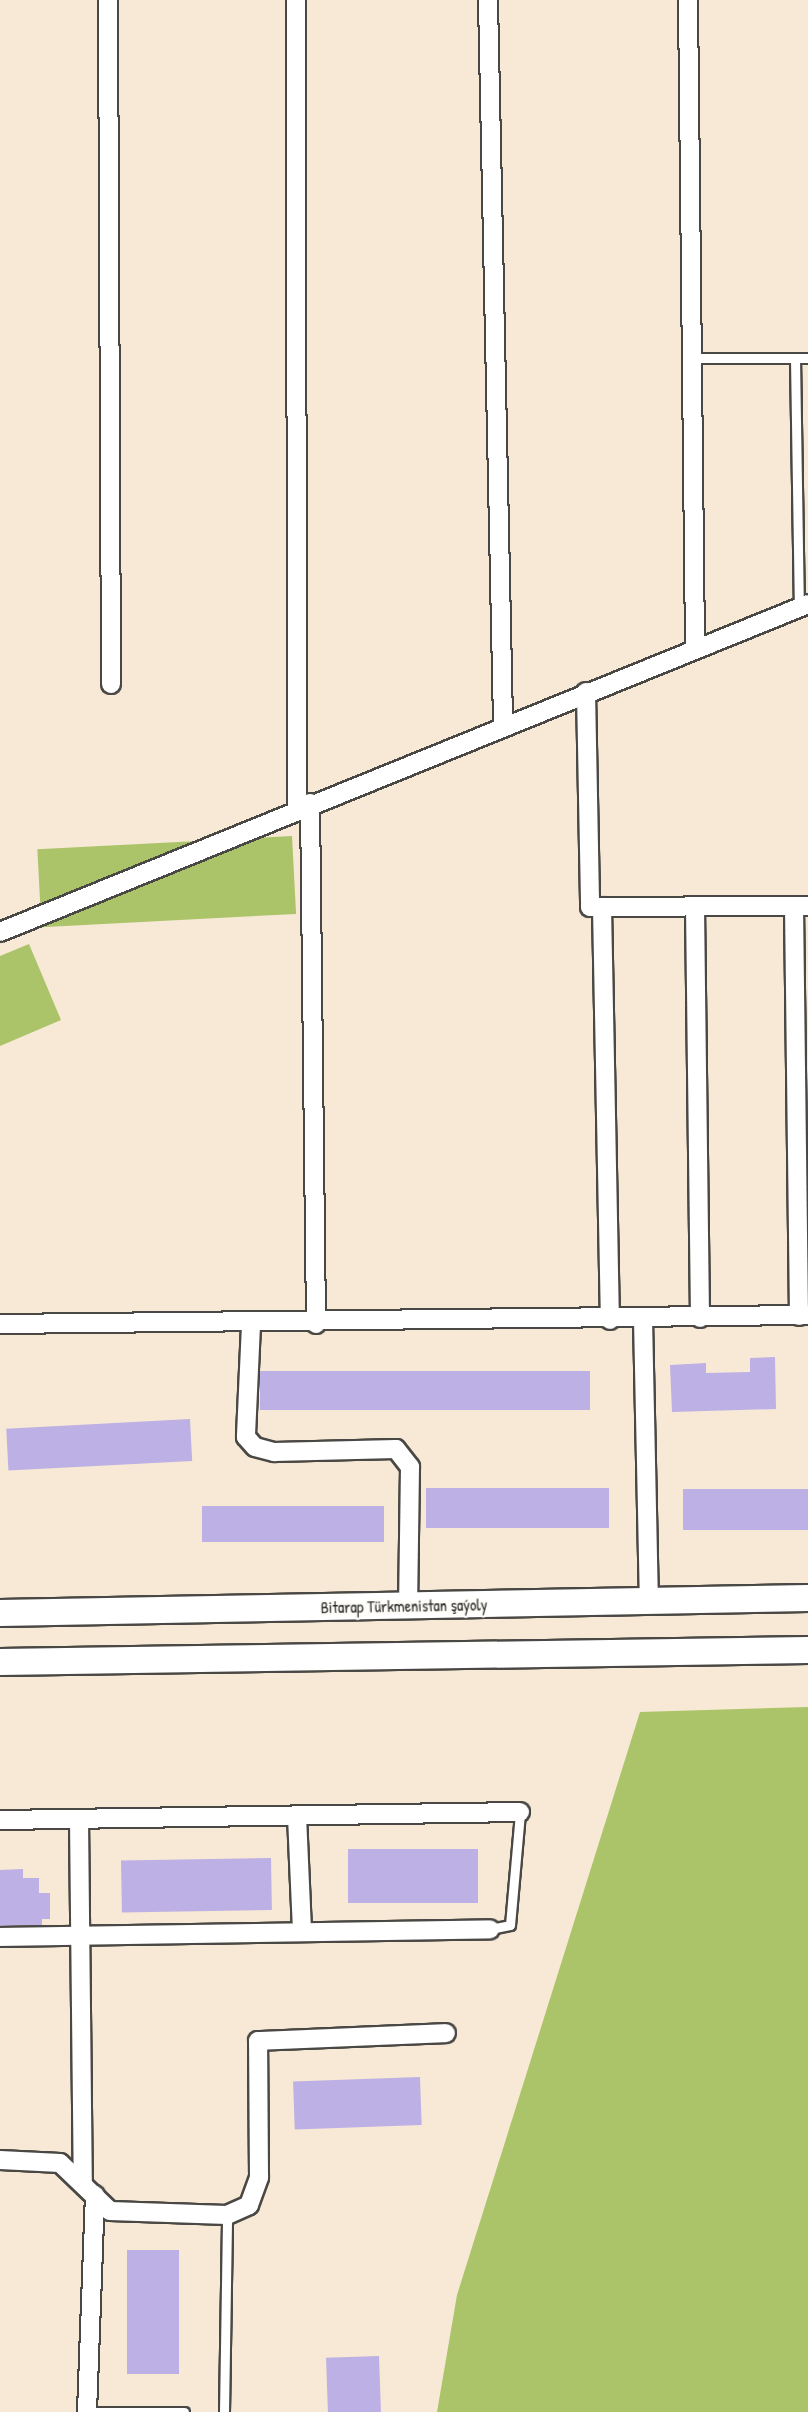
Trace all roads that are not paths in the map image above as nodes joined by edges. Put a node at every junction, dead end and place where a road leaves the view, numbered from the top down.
1 (108, 0) edge
2 (296, 0) edge
3 (488, 0) edge
4 (688, 0) edge
5 (692, 358) junction
6 (795, 358) junction
7 (808, 358) edge
8 (803, 606) edge
9 (695, 649) junction
10 (111, 684) dead end
11 (586, 692) junction
12 (503, 725) junction
13 (304, 806) junction
14 (801, 906) edge
15 (602, 907) junction
16 (695, 907) junction
17 (0, 932) edge
18 (804, 1315) edge
19 (700, 1318) junction
20 (643, 1319) junction
21 (609, 1320) junction
22 (0, 1324) edge
23 (316, 1324) junction
24 (251, 1325) junction
25 (808, 1598) edge
26 (649, 1601) junction
27 (408, 1606) junction
28 (0, 1613) edge
29 (808, 1650) edge
30 (0, 1662) edge
31 (520, 1812) joint
32 (297, 1816) junction
33 (79, 1819) junction
34 (0, 1820) edge
35 (490, 1929) joint
36 (302, 1932) junction
37 (80, 1936) junction
38 (0, 1937) edge
39 (446, 2033) dead end
40 (0, 2160) edge
41 (89, 2188) junction
42 (226, 2215) junction
43 (87, 2412) edge
44 (184, 2412) edge
45 (224, 2412) edge

1 - 10 street
2 - 13 street
3 - 12 street
4 - 5 street
5 - 6 lane
5 - 9 street
6 - 7 lane
6 - 8 lane
8 - 9 street
9 - 11 street
11 - 12 street
11 - 15 street
12 - 13 street
13 - 17 street
13 - 23 street
14 - 16 street
14 - 18 street
15 - 16 street
15 - 21 street
16 - 19 street
18 - 19 street
19 - 20 street
20 - 21 street
20 - 26 street
21 - 23 street
22 - 24 street
23 - 24 street
24 - 27 street
25 - 26 main road, Bitarap Türkmenistan şaýoly
26 - 27 main road, Bitarap Türkmenistan şaýoly
27 - 28 main road, Bitarap Türkmenistan şaýoly
29 - 30 main road
31 - 32 street
31 - 35 lane
32 - 33 street
32 - 36 street
33 - 34 street
33 - 37 street
35 - 36 street
36 - 37 street
37 - 38 street
37 - 41 street
39 - 42 street
40 - 41 street
41 - 42 street
41 - 43 street
42 - 45 lane
43 - 44 lane

